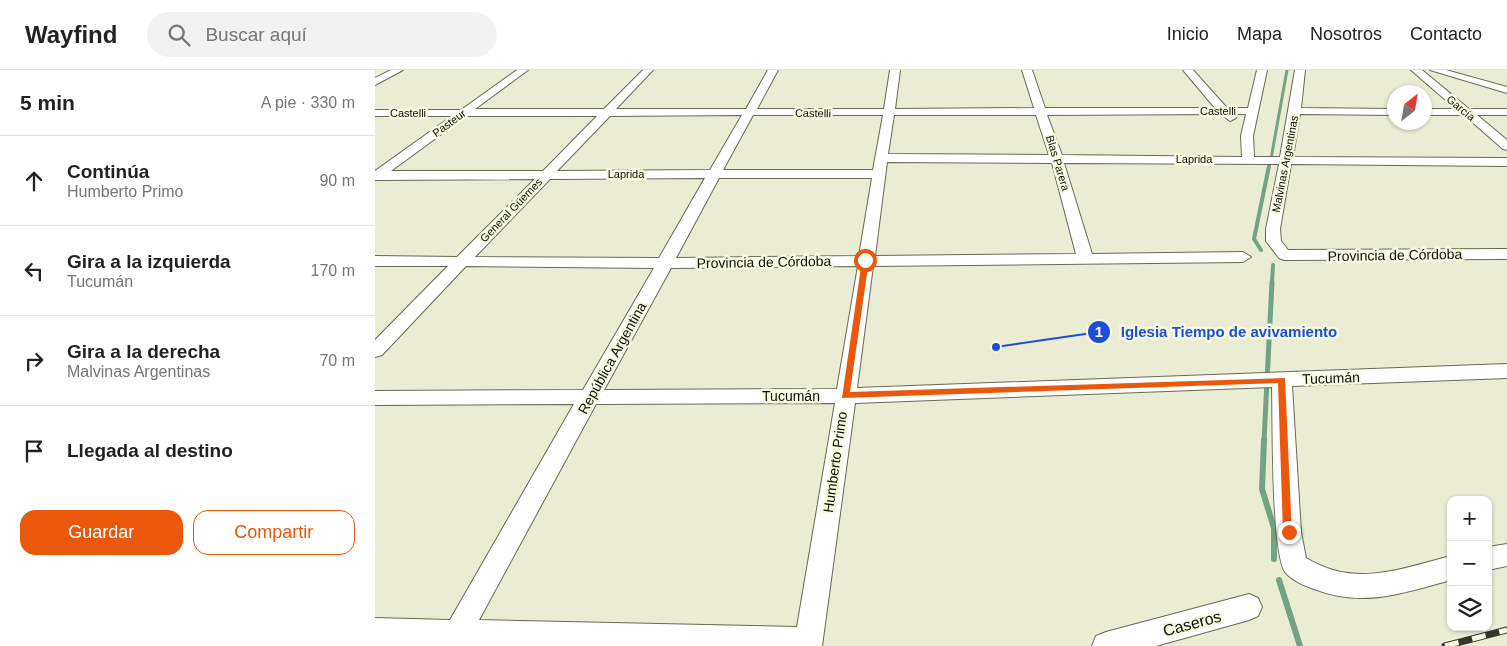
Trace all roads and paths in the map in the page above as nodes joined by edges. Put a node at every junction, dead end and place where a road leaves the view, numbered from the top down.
1 (397, 70) edge
2 (523, 70) edge
3 (648, 70) edge
4 (773, 70) edge
5 (895, 70) edge
6 (1027, 70) edge
7 (1188, 70) edge
8 (1252, 70) edge
9 (1262, 70) edge
10 (1300, 70) edge
11 (1416, 70) edge
12 (1435, 70) edge
13 (375, 82) edge
14 (1507, 90) edge
15 (1224, 111) junction
16 (1252, 111) junction
17 (1295, 111) junction
18 (607, 112) junction
19 (748, 112) junction
20 (1041, 112) junction
21 (1387, 112) edge
22 (1432, 112) edge
23 (1465, 112) junction
24 (1507, 112) edge
25 (375, 113) edge
26 (462, 114) junction
27 (889, 114) junction
28 (1247, 136) junction
29 (1507, 146) edge
30 (1252, 159) junction
31 (1057, 160) junction
32 (1281, 160) junction
33 (1507, 162) edge
34 (880, 166) junction
35 (546, 174) junction
36 (715, 174) junction
37 (376, 176) edge
38 (1507, 254) edge
39 (1284, 255) joint
40 (1085, 257) junction
41 (1243, 257) dead end
42 (865, 260) junction
43 (375, 261) edge
44 (463, 261) junction
45 (666, 262) junction
46 (375, 351) edge
47 (1507, 371) edge
48 (1279, 380) junction
49 (845, 396) junction
50 (591, 397) junction
51 (375, 398) edge
52 (1507, 555) edge
53 (1492, 558) edge
54 (1447, 569) edge
55 (1249, 607) dead end
56 (375, 632) edge
57 (454, 639) edge
58 (808, 644) edge
59 (1106, 646) edge

1 - 13 street
2 - 26 street, Pasteur
3 - 18 street, General Güemes
4 - 19 street, República Argentina
5 - 27 street, Humberto Primo
6 - 20 street, Blas Parera
7 - 15 street
8 - 9 street
9 - 16 street
10 - 17 street, Malvinas Argentinas
11 - 23 street, García
12 - 14 street
15 - 16 street, Castelli
15 - 20 street, Castelli
15 - 28 street
16 - 28 street
17 - 21 street
17 - 32 street, Malvinas Argentinas
18 - 19 street, Castelli
18 - 26 street, Castelli
18 - 35 street, General Güemes
19 - 27 street, Castelli
19 - 36 street, República Argentina
20 - 27 street, Castelli
20 - 31 street, Blas Parera
22 - 23 street
23 - 24 street
23 - 29 street, García
25 - 26 street, Castelli
26 - 37 street, Pasteur
27 - 34 street, Humberto Primo
28 - 30 street
30 - 31 street, Laprida
30 - 32 street, Laprida
31 - 34 street, Laprida
31 - 40 street, Blas Parera
32 - 33 street, Laprida
32 - 39 street, Malvinas Argentinas
34 - 36 street, Laprida
34 - 42 street, Humberto Primo
35 - 36 street, Laprida
35 - 37 street, Laprida
35 - 44 street, General Güemes
36 - 45 street, República Argentina
38 - 39 street, Provincia de Córdoba
40 - 41 street, Provincia de Córdoba
40 - 42 street, Provincia de Córdoba
42 - 45 street, Provincia de Córdoba
42 - 49 street, Humberto Primo
43 - 44 street, Provincia de Córdoba
44 - 45 street, Provincia de Córdoba
44 - 46 street, General Güemes
45 - 50 street, República Argentina
47 - 48 street, Tucumán
48 - 49 street, Tucumán
48 - 54 street
49 - 50 street, Tucumán
49 - 58 street, Humberto Primo
50 - 51 street, Tucumán
50 - 57 street, República Argentina
52 - 53 street
55 - 59 street, Caseros
56 - 57 street
57 - 58 street

